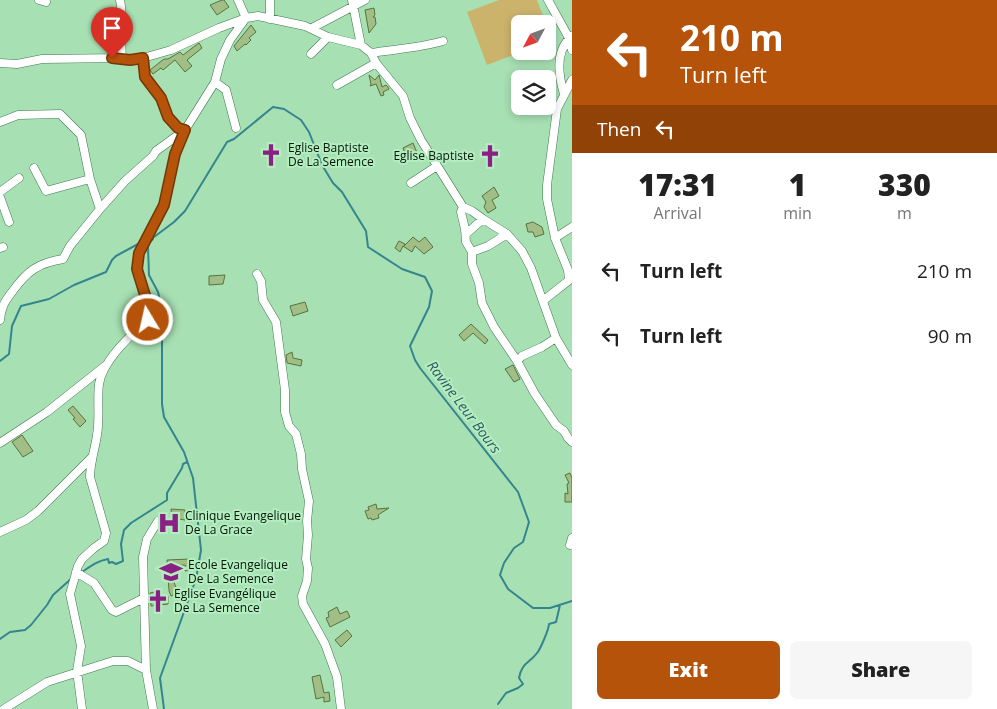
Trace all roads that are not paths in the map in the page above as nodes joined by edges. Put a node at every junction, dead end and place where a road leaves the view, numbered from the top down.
1 (120, 0) edge
2 (238, 0) edge
3 (270, 0) edge
4 (365, 0) edge
5 (548, 0) edge
6 (353, 4) edge
7 (246, 18) junction
8 (270, 19) junction
9 (312, 28) junction
10 (328, 37) junction
11 (570, 37) edge
12 (443, 41) dead end
13 (361, 45) junction
14 (572, 50) edge
15 (371, 53) junction
16 (311, 54) dead end
17 (122, 58) junction
18 (143, 58) junction
19 (0, 63) edge
20 (376, 63) junction
21 (572, 80) edge
22 (214, 82) junction
23 (337, 85) dead end
24 (564, 94) junction
25 (0, 122) edge
26 (236, 128) dead end
27 (185, 130) junction
28 (437, 166) junction
29 (34, 168) dead end
30 (19, 178) dead end
31 (90, 179) junction
32 (411, 183) dead end
33 (0, 192) edge
34 (0, 197) edge
35 (463, 208) junction
36 (100, 209) junction
37 (482, 219) junction
38 (9, 222) dead end
39 (572, 227) edge
40 (466, 234) junction
41 (507, 234) junction
42 (555, 238) junction
43 (472, 252) junction
44 (257, 274) dead end
45 (571, 279) edge
46 (544, 300) junction
47 (0, 320) edge
48 (556, 338) junction
49 (517, 361) junction
50 (109, 363) junction
51 (572, 365) edge
52 (572, 442) edge
53 (0, 443) edge
54 (92, 457) junction
55 (158, 521) dead end
56 (0, 532) edge
57 (80, 574) junction
58 (144, 598) junction
59 (146, 670) junction
60 (77, 671) junction
61 (4, 709) edge
62 (82, 709) edge
63 (153, 709) edge
64 (341, 709) edge

1 - 17 street
2 - 7 street
3 - 8 street
4 - 6 street
5 - 11 street
6 - 9 street
6 - 13 street
7 - 8 street
7 - 18 street
7 - 22 street
8 - 9 street
9 - 10 street
10 - 13 street
10 - 16 street
11 - 14 street
11 - 24 street
12 - 15 street
13 - 15 street
15 - 20 street
17 - 18 street
17 - 19 street
18 - 27 street
20 - 23 street
20 - 28 street
21 - 24 street
22 - 26 street
22 - 27 street
24 - 42 street
25 - 31 street
27 - 36 street
27 - 50 street
28 - 32 street
28 - 35 street
29 - 31 street
30 - 33 street
31 - 36 street
34 - 38 street
35 - 37 street
35 - 40 street
36 - 47 street
37 - 40 street
37 - 41 street
39 - 42 street
40 - 43 street
41 - 43 street
41 - 46 street
42 - 45 street
43 - 49 street
44 - 64 street
45 - 46 street
46 - 48 street
48 - 49 street
48 - 51 street
49 - 52 street
50 - 53 street
50 - 54 street
54 - 56 street
54 - 57 street
55 - 58 street
57 - 58 street
57 - 60 street
58 - 59 street
59 - 60 street
59 - 63 street
60 - 61 street
60 - 62 street

